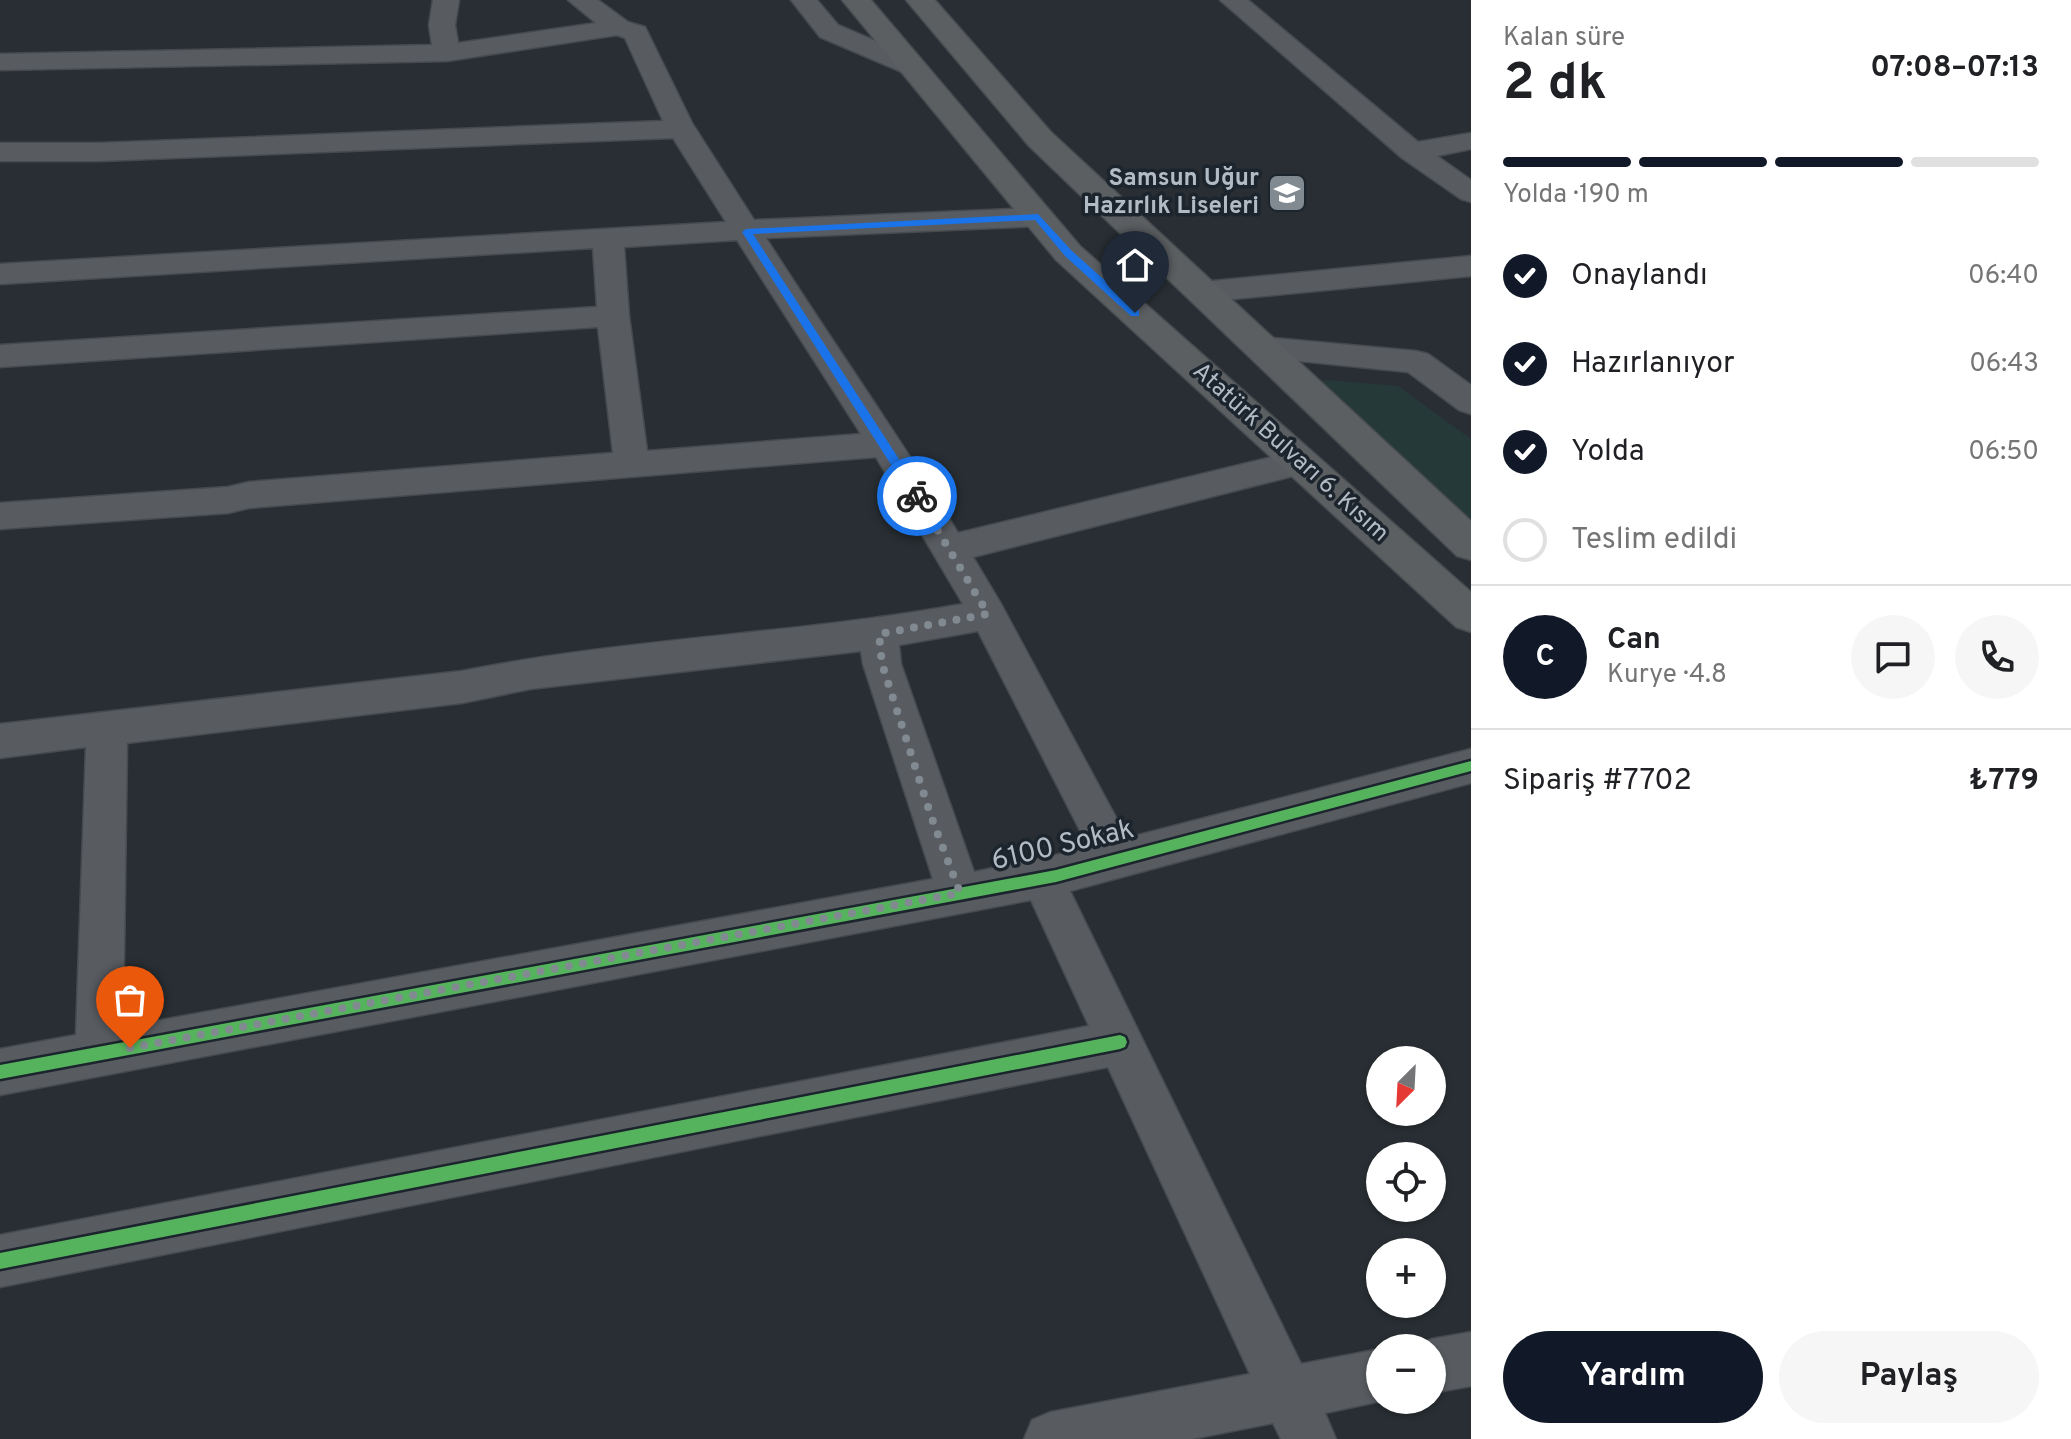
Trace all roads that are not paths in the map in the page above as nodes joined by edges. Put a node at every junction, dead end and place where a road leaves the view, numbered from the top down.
1 (446, 0) edge
2 (581, 0) edge
3 (804, 0) edge
4 (856, 0) edge
5 (920, 0) edge
6 (1233, 0) edge
7 (619, 27) junction
8 (447, 53) junction
9 (0, 62) edge
10 (911, 66) junction
11 (682, 129) junction
12 (1471, 141) edge
13 (0, 152) edge
14 (1412, 152) junction
15 (1471, 193) edge
16 (1038, 217) junction
17 (746, 232) junction
18 (608, 240) junction
19 (1471, 266) edge
20 (0, 274) edge
21 (1202, 292) junction
22 (613, 316) junction
23 (1261, 348) junction
24 (0, 356) edge
25 (1471, 402) edge
26 (886, 444) junction
27 (1301, 462) junction
28 (632, 465) junction
29 (0, 516) edge
30 (1471, 545) edge
31 (949, 549) junction
32 (988, 614) junction
33 (1471, 616) edge
34 (879, 634) junction
35 (107, 730) junction
36 (0, 741) edge
37 (1471, 766) edge
38 (1116, 859) junction
39 (1042, 878) junction
40 (960, 893) junction
41 (1120, 1042) junction
42 (99, 1054) junction
43 (0, 1072) edge
44 (0, 1261) edge
45 (1471, 1359) edge
46 (1446, 1363) edge
47 (1366, 1383) edge
48 (1298, 1416) edge
49 (1051, 1439) edge

1 - 8 street
2 - 7 street
3 - 10 street
4 - 10 highway, Atatürk Bulvarı 6. Kısım
5 - 21 highway, Atatürk Bulvarı 6. Kısım
6 - 14 street
7 - 8 street
7 - 11 street
8 - 9 street
10 - 16 highway, Atatürk Bulvarı 6. Kısım
11 - 13 street
11 - 17 street
12 - 14 street
14 - 15 street
16 - 17 street
16 - 27 highway, Atatürk Bulvarı 6. Kısım
17 - 18 street
17 - 26 street
18 - 20 street
18 - 22 street
19 - 21 street
21 - 23 highway, Atatürk Bulvarı 6. Kısım
22 - 24 street
22 - 28 street
23 - 25 street
23 - 30 highway, Atatürk Bulvarı 6. Kısım
26 - 28 street
26 - 31 street
27 - 31 street
27 - 33 highway, Atatürk Bulvarı 6. Kısım
28 - 29 street
31 - 32 street
32 - 34 street
32 - 38 street
34 - 35 street
34 - 40 street
35 - 36 street
35 - 42 street
37 - 38 street, 6100 Sokak
38 - 39 street, 6100 Sokak
39 - 40 street, 6100 Sokak
39 - 41 street
40 - 42 street, 6100 Sokak
41 - 44 street
41 - 48 street
42 - 43 street, 6100 Sokak
45 - 46 street
47 - 48 street
48 - 49 street

